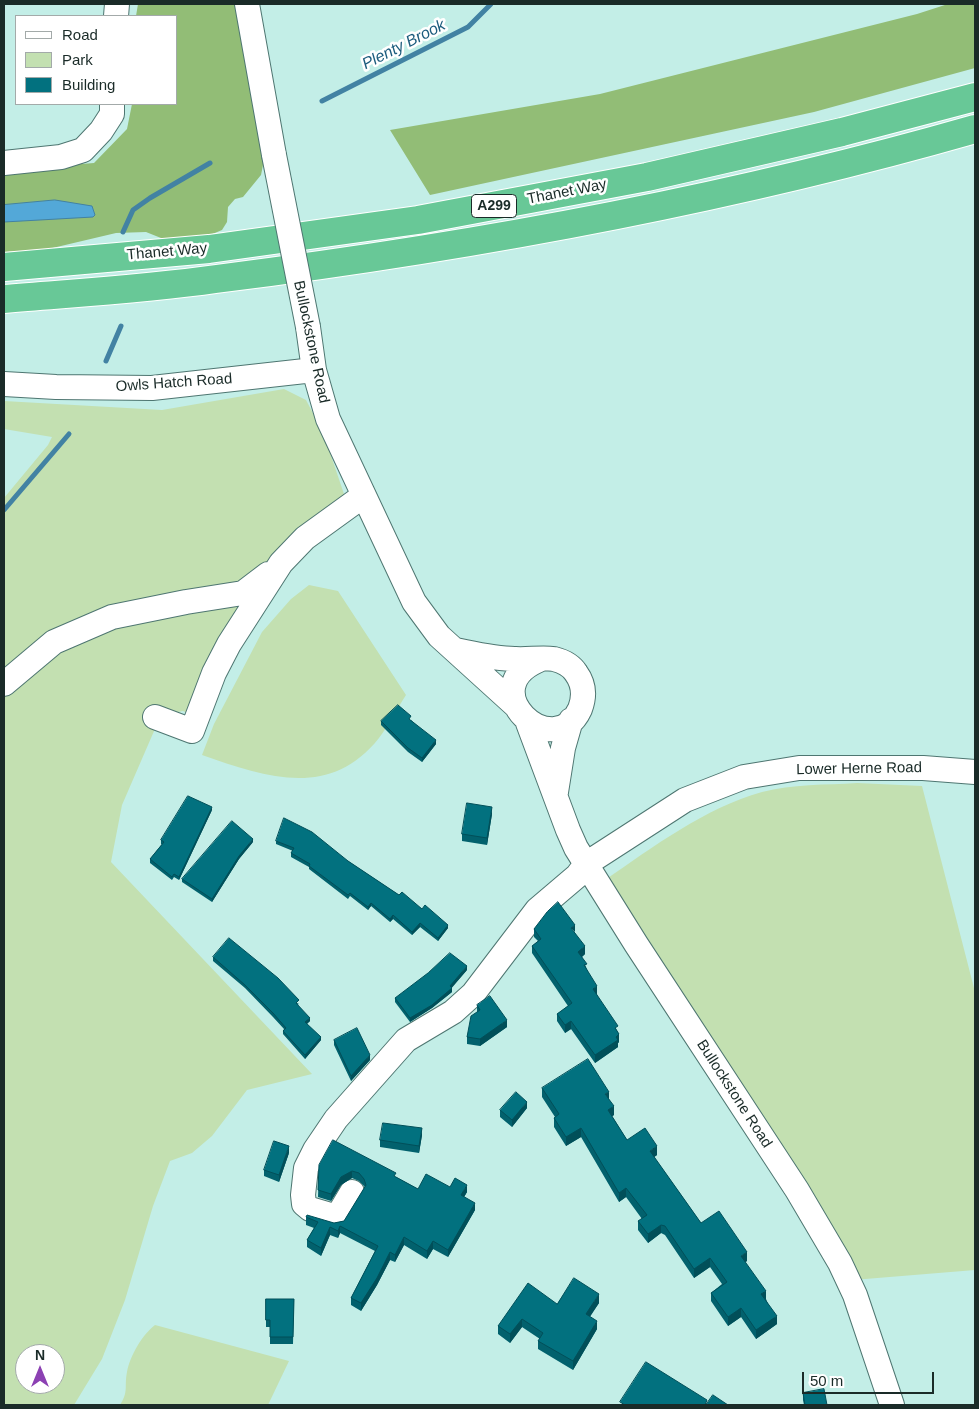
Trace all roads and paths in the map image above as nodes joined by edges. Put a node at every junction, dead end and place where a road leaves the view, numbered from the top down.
1 (247, 4) edge
2 (975, 97) edge
3 (112, 105) edge
4 (975, 129) edge
5 (4, 162) edge
6 (4, 267) edge
7 (4, 299) edge
8 (314, 370) junction
9 (4, 384) edge
10 (363, 496) junction
11 (281, 563) junction
12 (455, 650) junction
13 (541, 659) junction
14 (4, 684) edge
15 (522, 714) junction
16 (154, 717) dead end
17 (571, 720) junction
18 (975, 772) edge
19 (556, 793) junction
20 (586, 864) junction
21 (352, 1192) dead end
22 (892, 1405) edge

1 - 8 street, Bullockstone Road, bridge
2 - 6 highway, Thanet Way / A299
3 - 5 street
4 - 7 highway, Thanet Way / A299
8 - 9 street, Owls Hatch Road
8 - 10 street, Bullockstone Road
10 - 11 street
10 - 12 street, Bullockstone Road
11 - 14 street
11 - 16 street
12 - 13 street, Bullockstone Road
12 - 15 street, Bullockstone Road
13 - 15 street, Bullockstone Road
13 - 17 street, Bullockstone Road
15 - 17 street, Bullockstone Road
15 - 19 street, Bullockstone Road
17 - 19 street, Bullockstone Road
18 - 20 street, Lower Herne Road
19 - 20 street, Bullockstone Road
20 - 21 street, Lower Herne Road
20 - 22 street, Bullockstone Road

